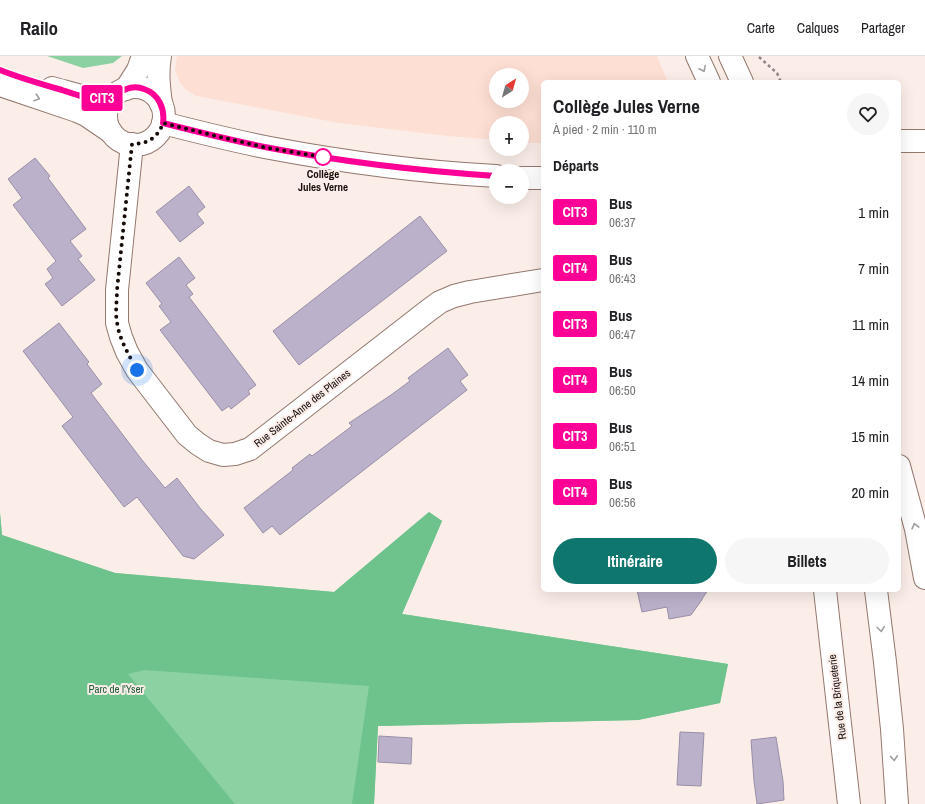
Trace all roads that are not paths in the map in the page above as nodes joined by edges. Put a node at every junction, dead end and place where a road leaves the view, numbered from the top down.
1 (143, 56) edge
2 (160, 56) edge
3 (697, 56) edge
4 (730, 56) edge
5 (0, 70) edge
6 (709, 80) edge
7 (741, 80) edge
8 (0, 85) edge
9 (121, 92) junction
10 (162, 114) junction
11 (111, 132) junction
12 (901, 141) edge
13 (925, 141) edge
14 (132, 144) junction
15 (489, 176) edge
16 (529, 178) edge
17 (541, 178) edge
18 (541, 280) edge
19 (901, 473) edge
20 (925, 578) edge
21 (825, 592) edge
22 (876, 592) edge
23 (849, 804) edge
24 (897, 804) edge

1 - 9 street
2 - 10 street
3 -> 6 street
4 - 7 street
5 - 9 street
8 -> 11 street
9 - 10 street
9 - 11 street
10 - 14 street
10 - 15 street
11 - 14 street
12 - 13 street
14 - 18 street, Rue Sainte-Anne des Plaines
16 - 17 street
20 -> 19 street
21 - 23 street, Rue de la Briqueterie
22 -> 24 street

